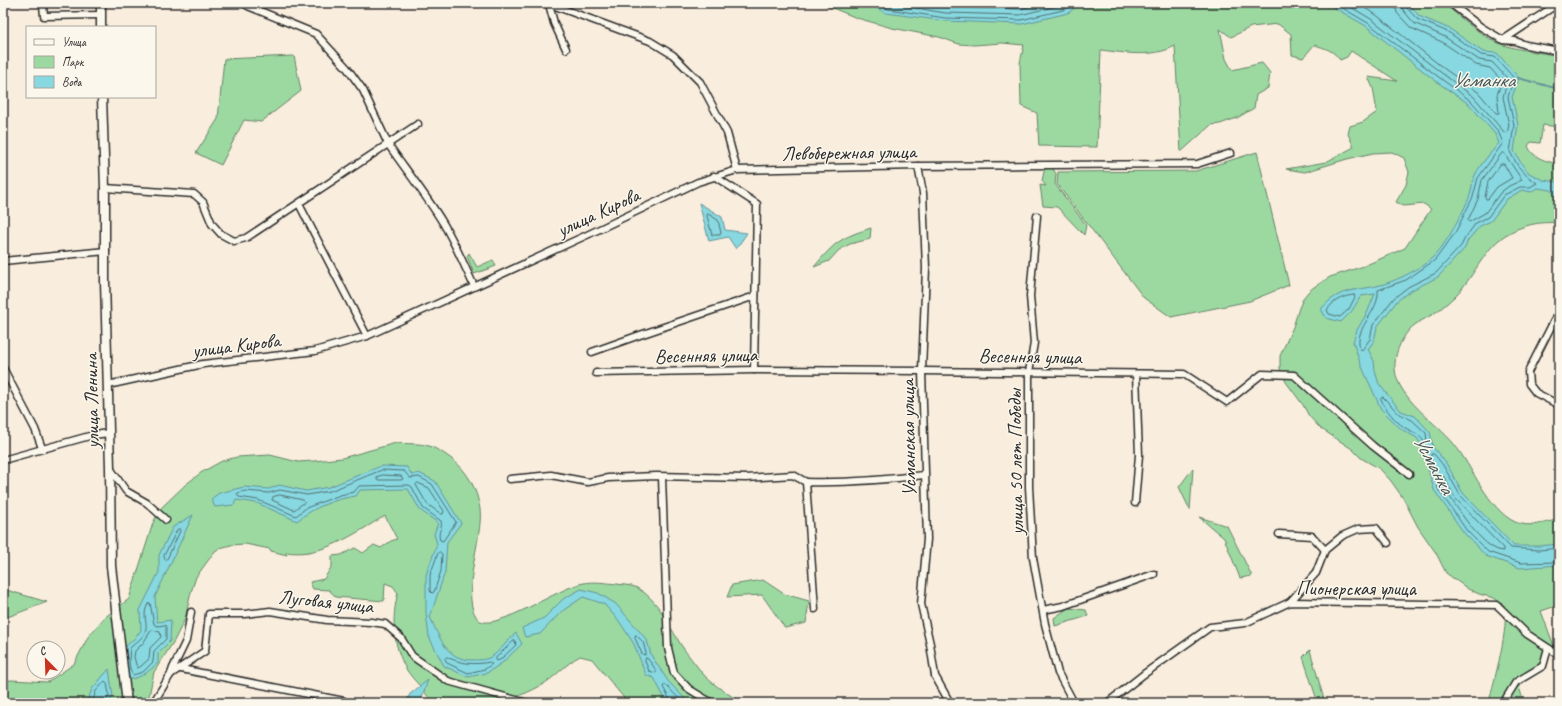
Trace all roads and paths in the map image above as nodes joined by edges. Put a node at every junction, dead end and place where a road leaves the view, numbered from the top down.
1 (101, 3) edge
2 (244, 3) edge
3 (548, 3) edge
4 (1450, 3) edge
5 (1559, 3) edge
6 (43, 5) dead end
7 (101, 15) junction
8 (101, 26) edge
9 (1503, 40) junction
10 (566, 49) dead end
11 (1559, 51) edge
12 (102, 98) edge
13 (418, 124) dead end
14 (388, 144) junction
15 (1231, 153) dead end
16 (918, 166) junction
17 (737, 170) junction
18 (714, 176) junction
19 (105, 188) junction
20 (299, 204) junction
21 (1037, 216) dead end
22 (106, 251) junction
23 (3, 261) edge
24 (474, 286) junction
25 (756, 296) junction
26 (1559, 311) edge
27 (367, 336) junction
28 (592, 352) dead end
29 (3, 368) edge
30 (754, 370) junction
31 (922, 371) junction
32 (1029, 372) junction
33 (596, 373) dead end
34 (1136, 374) junction
35 (108, 385) junction
36 (1559, 405) edge
37 (109, 433) junction
38 (42, 448) junction
39 (3, 460) edge
40 (110, 468) junction
41 (1409, 474) dead end
42 (924, 475) junction
43 (662, 477) junction
44 (510, 479) dead end
45 (806, 482) junction
46 (1135, 503) dead end
47 (166, 520) dead end
48 (1279, 534) dead end
49 (1388, 543) dead end
50 (1325, 550) junction
51 (1154, 574) dead end
52 (1290, 602) junction
53 (815, 610) dead end
54 (1043, 610) junction
55 (191, 612) dead end
56 (1548, 648) junction
57 (1559, 655) edge
58 (182, 669) junction
59 (171, 674) junction
60 (127, 703) edge
61 (153, 703) edge
62 (344, 703) edge
63 (528, 703) edge
64 (712, 703) edge
65 (950, 703) edge
66 (1074, 703) edge
67 (1107, 703) edge
68 (1503, 703) edge

1 - 7 main road
2 - 14 street
3 - 10 street
3 - 17 street
4 - 9 street
5 - 9 street
6 - 7 street
7 - 8 main road
9 - 11 street
12 - 19 main road, улица Ленина
13 - 14 street
14 - 20 street
14 - 24 street
15 - 16 street, Левобережная улица
16 - 17 street, Левобережная улица
16 - 31 street, Усманская улица
17 - 18 street, улица Кирова
18 - 24 street, улица Кирова
18 - 25 street
19 - 20 street
19 - 22 main road, улица Ленина
20 - 27 street
21 - 32 street, улица 50 лет Победы
22 - 23 street
22 - 35 main road, улица Ленина
24 - 27 street, улица Кирова
25 - 28 street
25 - 30 street
26 - 36 street
27 - 35 street, улица Кирова
29 - 38 street
30 - 31 street, Весенняя улица
30 - 33 street, Весенняя улица
31 - 32 street, Весенняя улица
31 - 42 street, Усманская улица
32 - 34 street, Весенняя улица
32 - 54 street, улица 50 лет Победы
34 - 41 street, Весенняя улица
34 - 46 street
35 - 37 main road, улица Ленина
37 - 38 street
37 - 40 main road, улица Ленина
38 - 39 street
40 - 47 street
40 - 60 main road, улица Ленина
42 - 45 street
42 - 65 street, Усманская улица
43 - 44 street
43 - 45 street
43 - 64 street
45 - 53 street
48 - 50 street
49 - 50 street
50 - 52 street
51 - 54 street
52 - 56 street, Пионерская улица
52 - 67 street, Пионерская улица
54 - 66 street, улица 50 лет Победы
55 - 59 street
56 - 57 street, Пионерская улица
56 - 68 street
58 - 59 street, Луговая улица
58 - 62 street
58 - 63 street, Луговая улица
59 - 61 street

